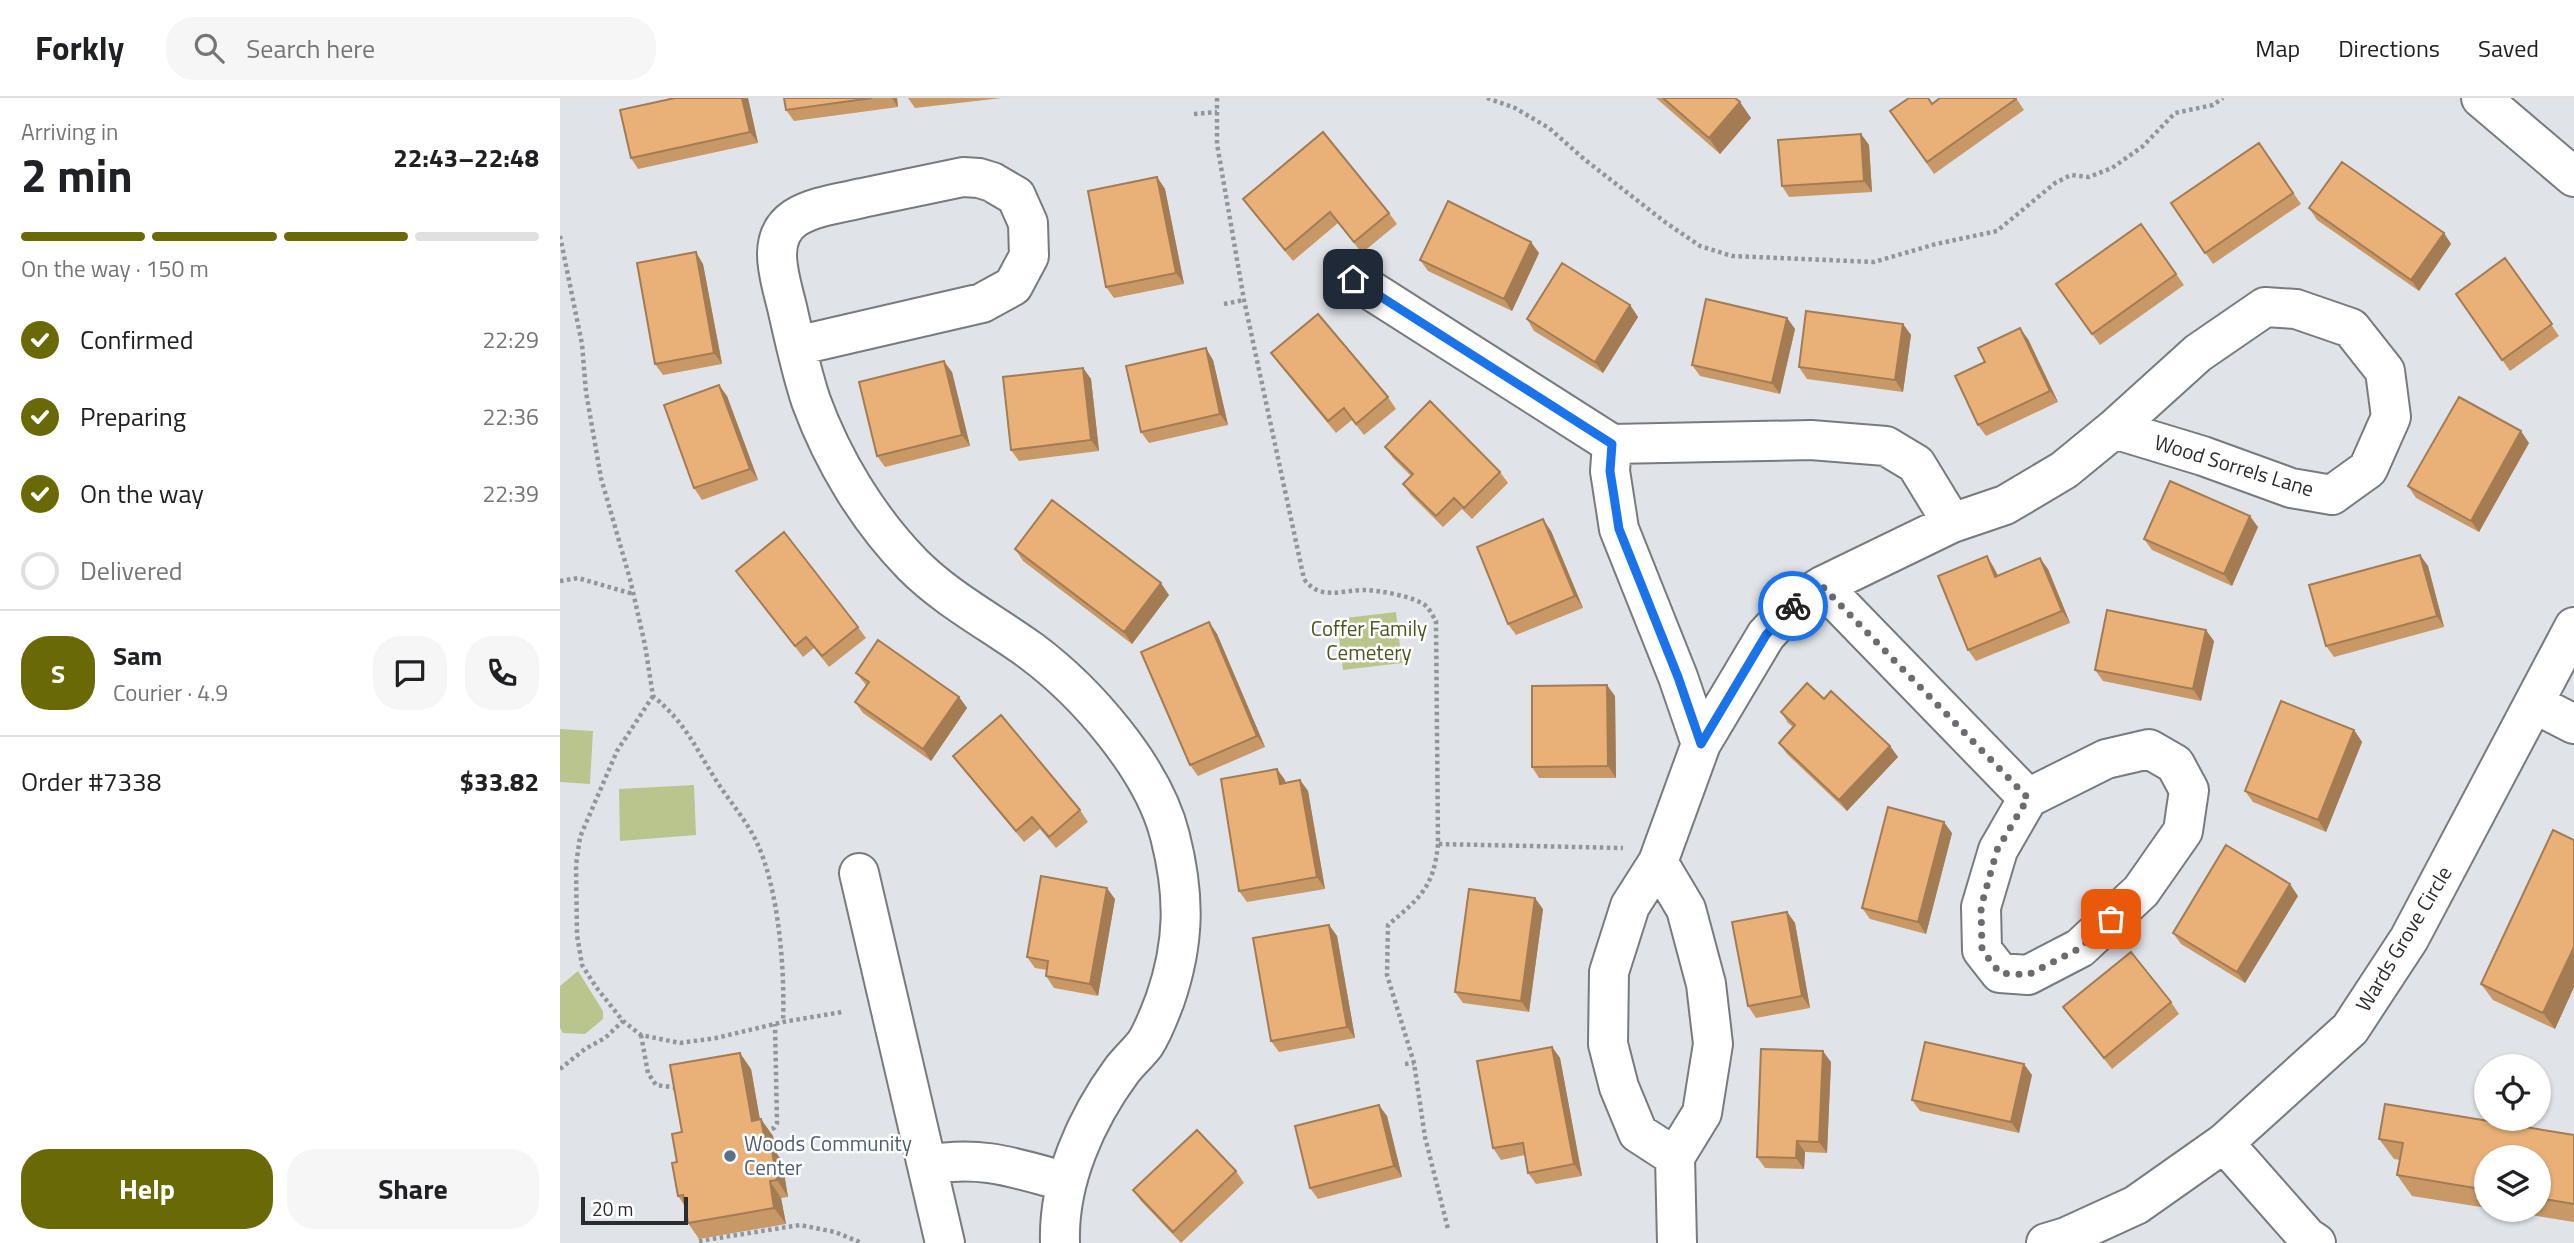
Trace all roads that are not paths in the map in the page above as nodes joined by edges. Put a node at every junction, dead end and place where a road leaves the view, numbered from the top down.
1 (2481, 98) edge
2 (2574, 177) edge
3 (1353, 279) dead end
4 (796, 346) junction
5 (2114, 429) junction
6 (1612, 444) junction
7 (1952, 523) junction
8 (1822, 586) junction
9 (2574, 627) edge
10 (2535, 704) junction
11 (2574, 724) edge
12 (1701, 744) junction
13 (2028, 798) junction
14 (1658, 862) junction
15 (859, 873) dead end
16 (2224, 1143) junction
17 (1675, 1157) junction
18 (928, 1165) junction
19 (1067, 1181) junction
20 (2307, 1241) edge
21 (945, 1243) edge
22 (1060, 1243) edge
23 (1677, 1243) edge
24 (2046, 1243) edge

1 - 2 street
3 - 6 street
4 - 4 street
4 - 19 street
5 - 5 street, Wood Sorrels Lane
5 - 7 street, Wood Sorrels Lane
6 - 7 street
6 - 12 street
7 - 8 street, Wood Sorrels Lane
8 - 12 street, Wood Sorrels Lane
8 - 13 street
9 - 10 street, Wards Grove Circle
10 - 11 street
10 - 16 street, Wards Grove Circle
12 - 14 street, Wood Sorrels Lane
13 - 13 street
14 - 17 street
14 - 17 street, Wood Sorrels Lane
15 - 18 street
16 - 20 street
16 - 24 street, Wards Grove Circle
17 - 23 street
18 - 19 street
18 - 21 street
19 - 22 street

